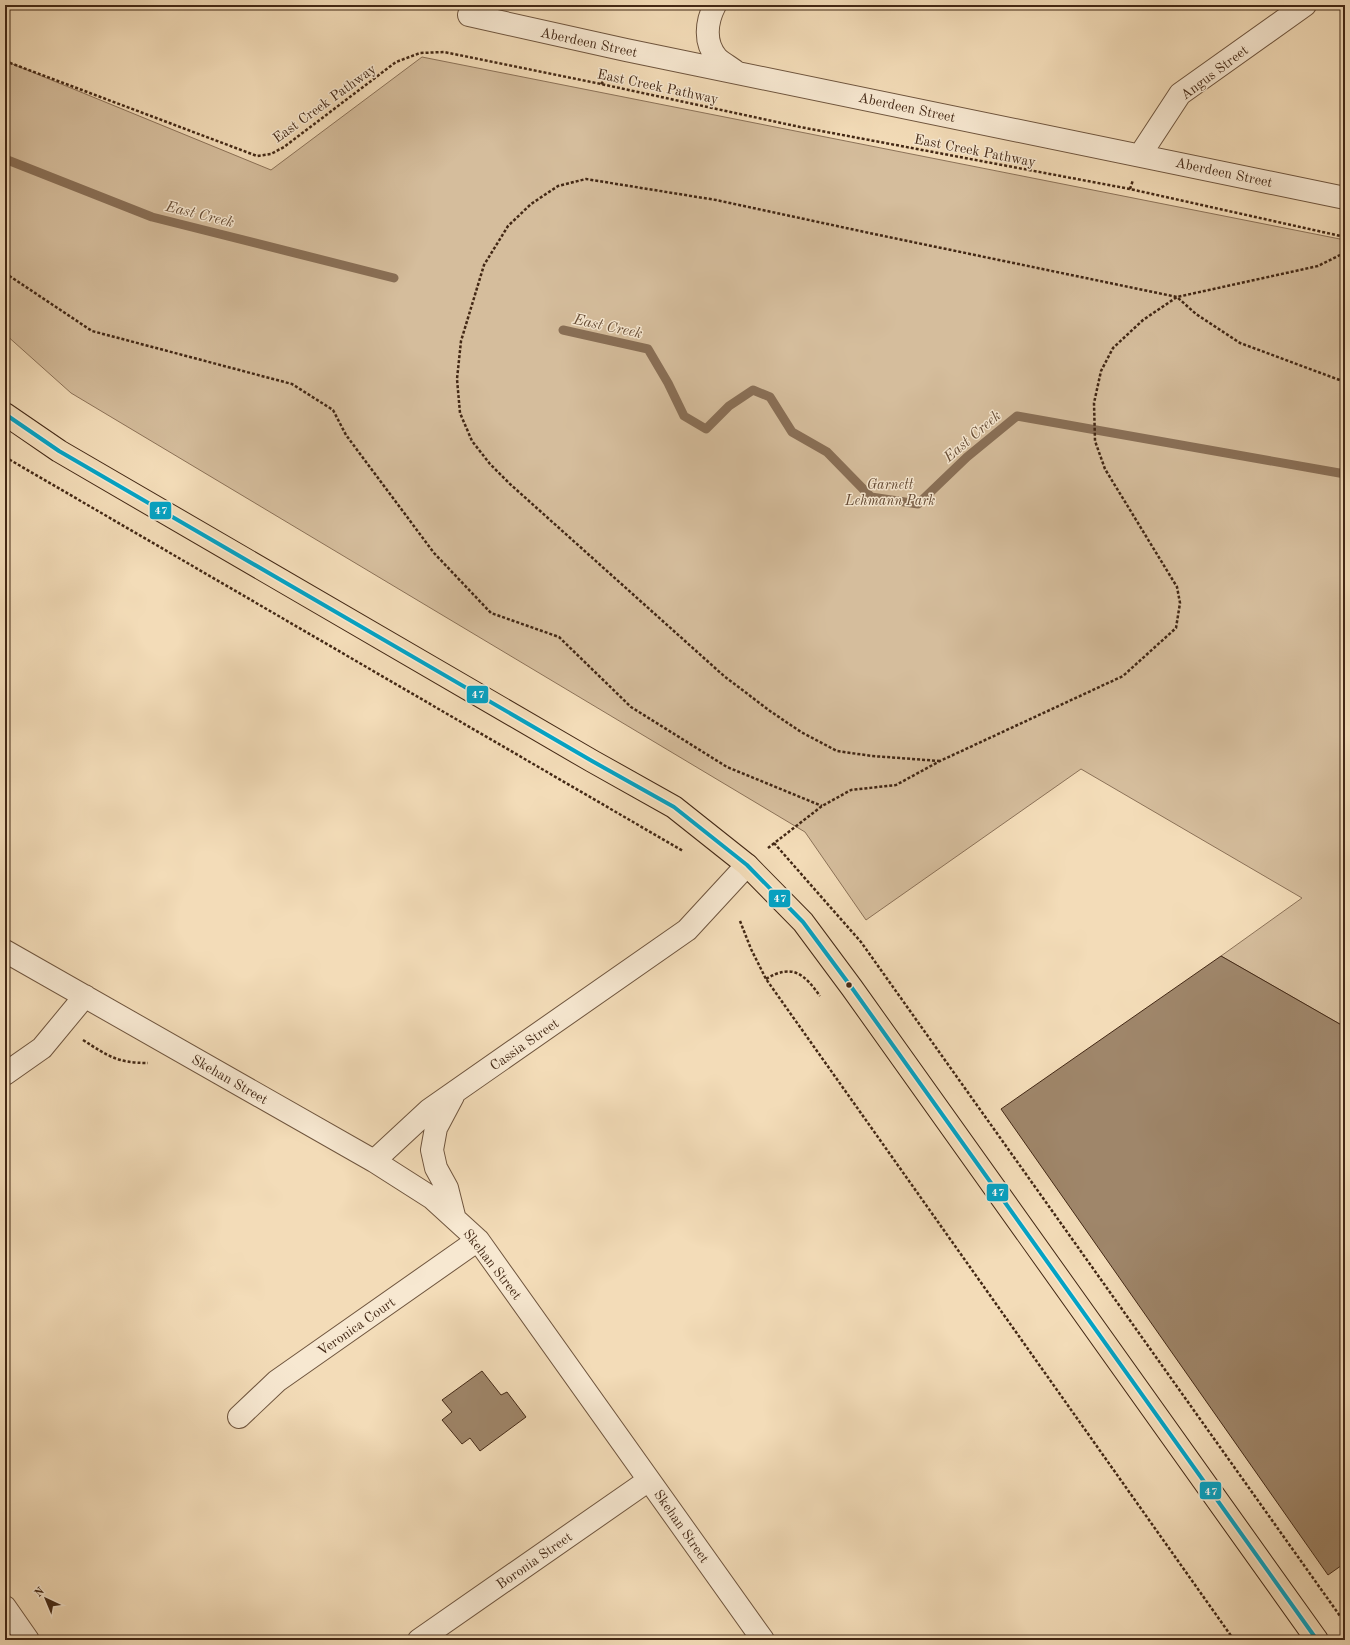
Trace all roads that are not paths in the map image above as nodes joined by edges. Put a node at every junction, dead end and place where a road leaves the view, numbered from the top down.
1 (715, 5) edge
2 (1305, 5) edge
3 (469, 15) dead end
4 (736, 72) junction
5 (1140, 155) junction
6 (1345, 198) edge
7 (5, 414) edge
8 (747, 865) junction
9 (5, 950) edge
10 (85, 996) junction
11 (5, 1074) edge
12 (456, 1092) junction
13 (374, 1161) junction
14 (454, 1216) junction
15 (478, 1240) junction
16 (239, 1417) dead end
17 (649, 1480) junction
18 (5, 1607) edge
19 (28, 1640) edge
20 (420, 1640) edge
21 (763, 1640) edge
22 (1317, 1640) edge

1 - 4 street
2 - 5 street, Angus Street
3 - 4 street, Aberdeen Street
4 - 5 street, Aberdeen Street
5 - 6 street, Aberdeen Street
7 - 8 main road
8 - 12 street, Cassia Street
8 - 22 main road
9 - 10 street, Skehan Street
10 - 11 street
10 - 13 street, Skehan Street
12 - 13 street, Cassia Street
12 - 14 street
13 - 14 street, Skehan Street
14 - 15 street, Skehan Street
15 - 16 street, Veronica Court
15 - 17 street, Skehan Street
17 - 20 street, Boronia Street
17 - 21 street, Skehan Street
18 - 19 street

